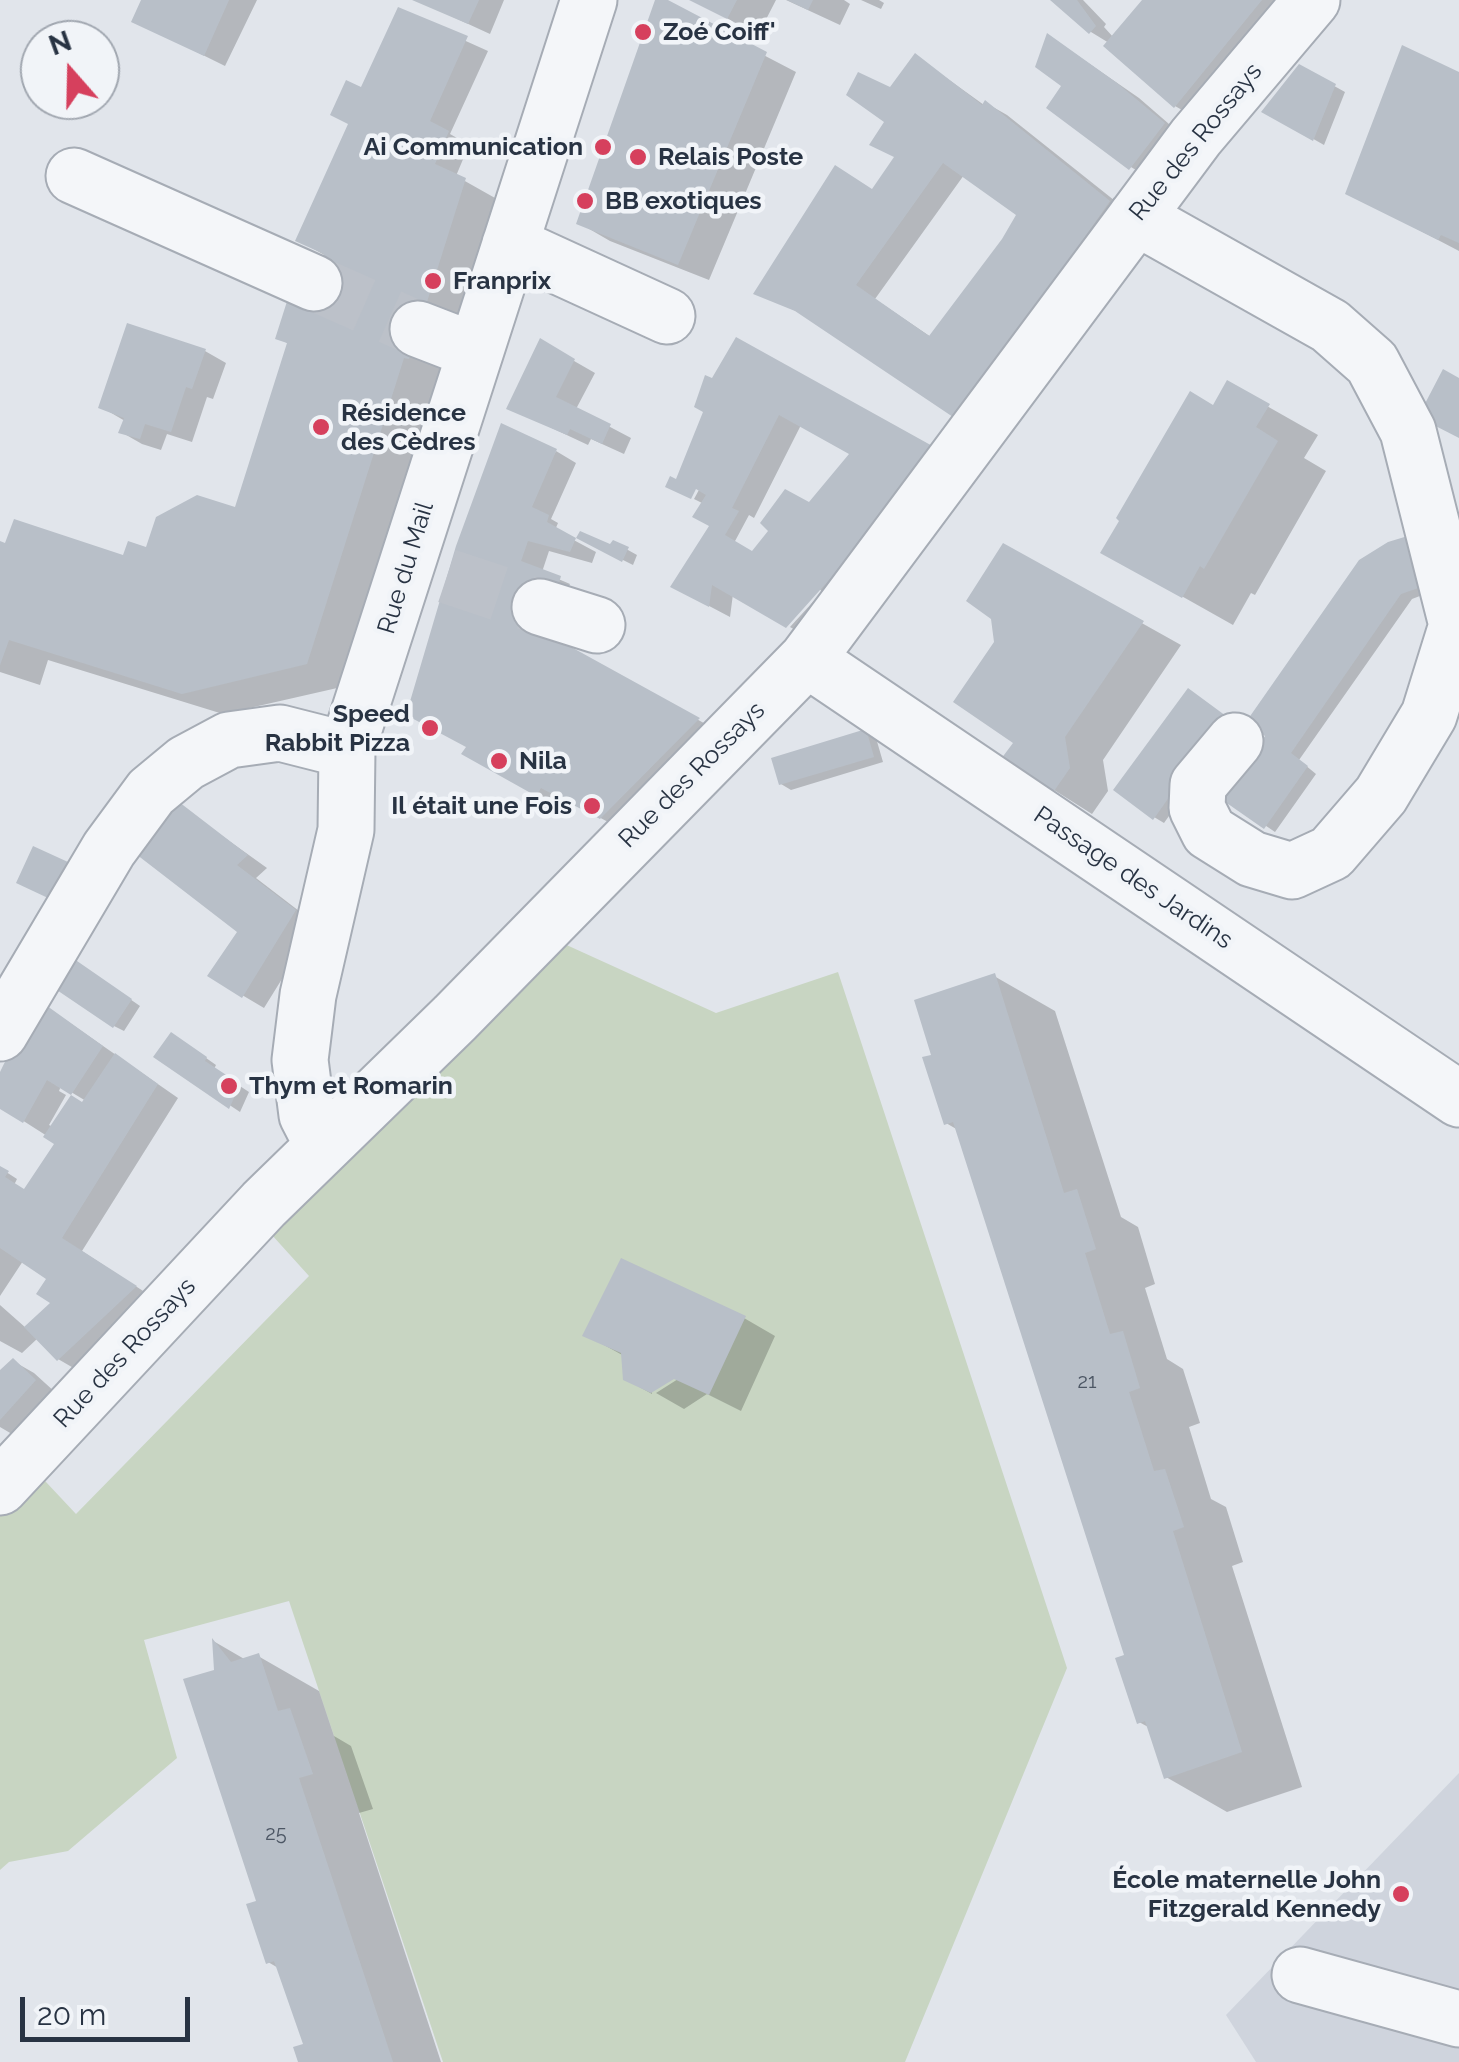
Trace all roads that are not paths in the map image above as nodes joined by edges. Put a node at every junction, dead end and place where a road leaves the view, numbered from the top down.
1 (589, 0) edge
2 (1312, 0) edge
3 (74, 176) dead end
4 (1136, 217) junction
5 (510, 244) junction
6 (314, 283) tunnel mouth
7 (667, 316) dead end
8 (418, 329) tunnel mouth
9 (475, 351) junction
10 (1442, 493) edge
11 (540, 607) tunnel mouth
12 (597, 624) dead end
13 (807, 659) junction
14 (1235, 741) dead end
15 (347, 750) junction
16 (0, 1033) edge
17 (1459, 1098) edge
18 (323, 1146) junction
19 (0, 1487) edge
20 (1300, 1976) dead end
21 (1459, 2020) edge

1 - 5 street, Rue du Mail
2 - 4 street, Rue des Rossays
3 - 6 street
4 - 10 street
4 - 13 street, Rue des Rossays
5 - 7 street
5 - 9 street, Rue du Mail
8 - 9 street
9 - 15 street, Rue du Mail
10 - 14 street
11 - 12 street
13 - 17 street, Passage des Jardins
13 - 18 street, Rue des Rossays
15 - 16 street
15 - 18 street, Rue du Mail
18 - 19 street, Rue des Rossays
20 - 21 street

